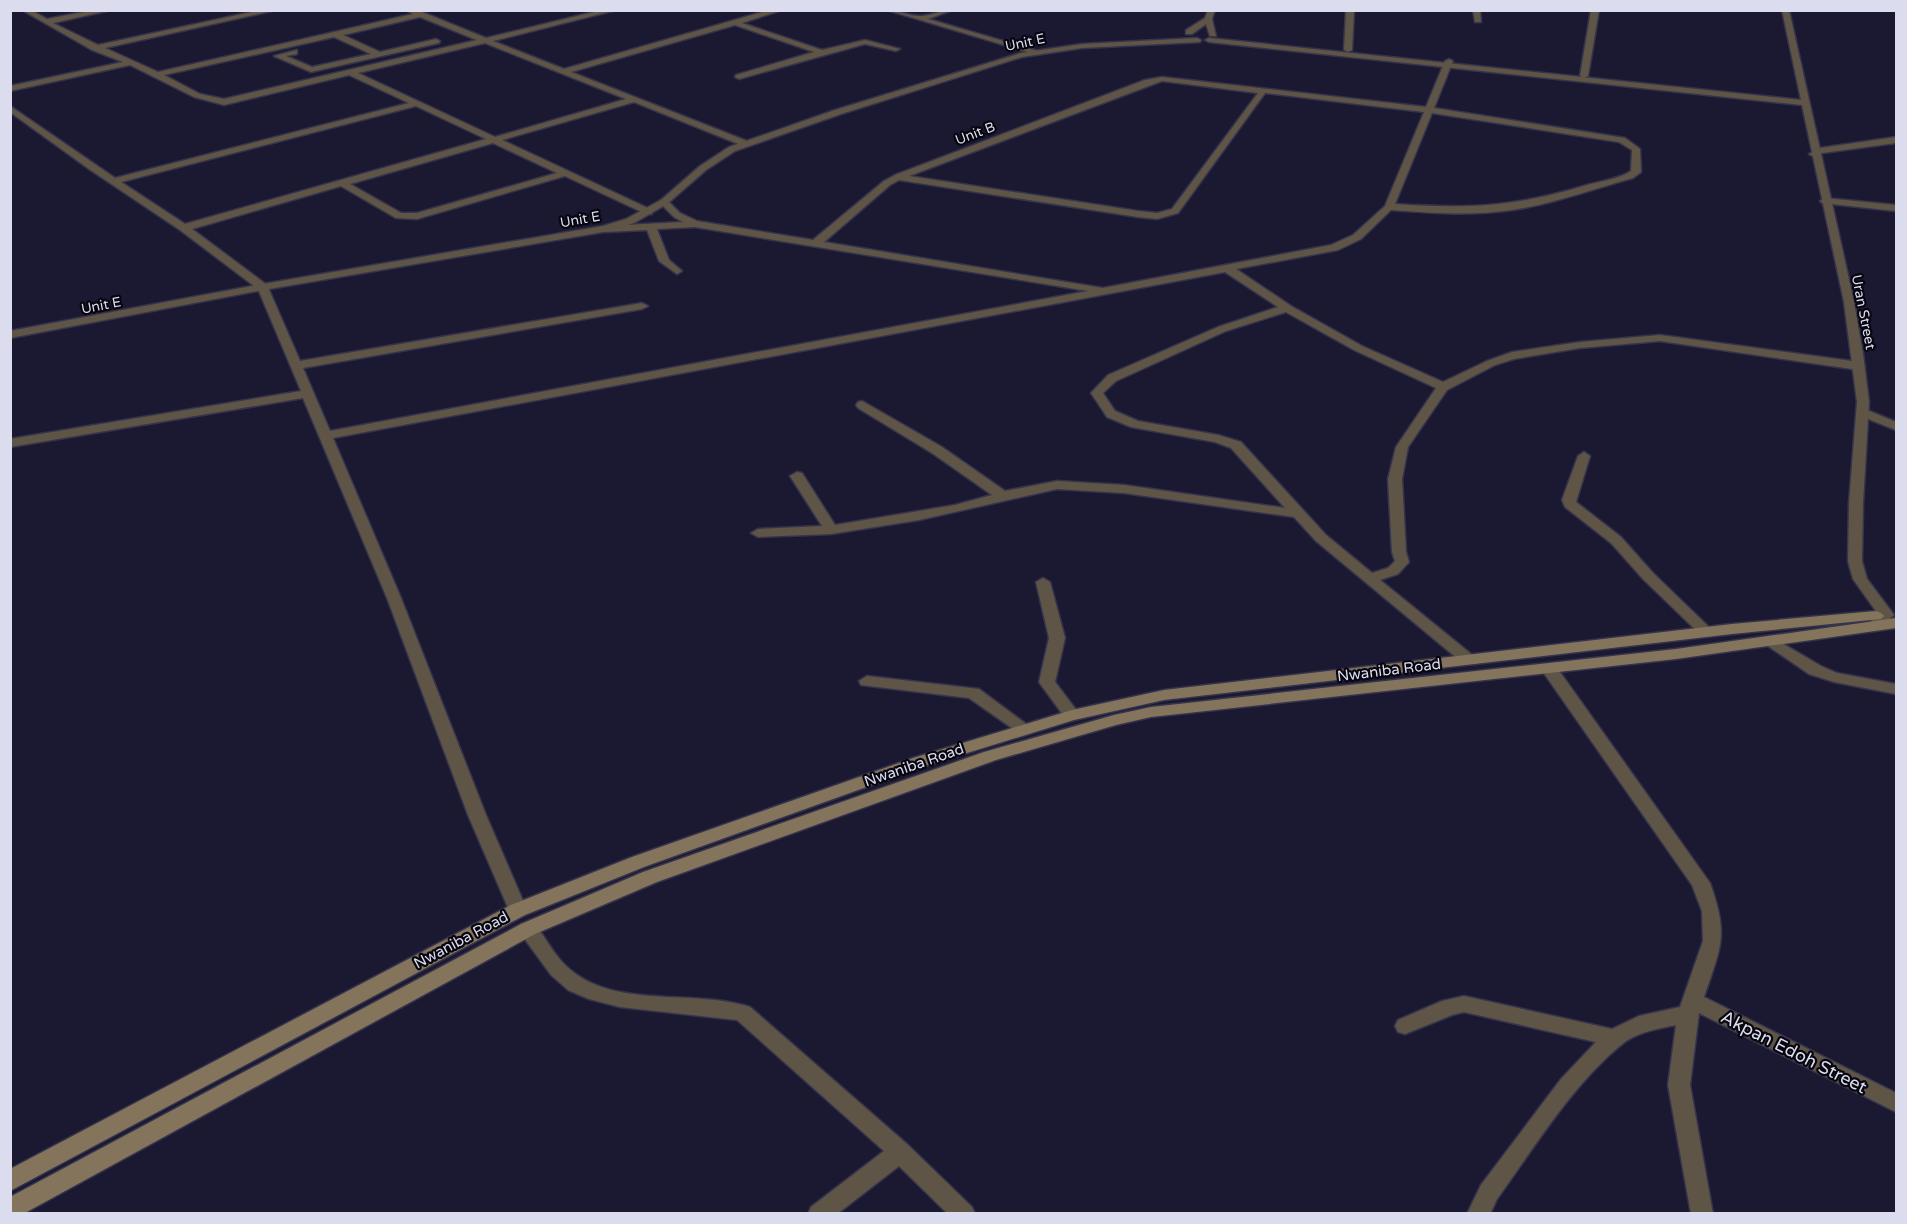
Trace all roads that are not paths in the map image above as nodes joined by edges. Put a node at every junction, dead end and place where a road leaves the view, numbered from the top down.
1 (25, 10) edge
2 (108, 10) edge
3 (242, 10) edge
4 (273, 10) edge
5 (409, 10) edge
6 (613, 10) edge
7 (779, 10) edge
8 (890, 10) edge
9 (949, 10) edge
10 (1212, 10) edge
11 (1350, 10) edge
12 (1476, 10) edge
13 (1595, 10) edge
14 (1785, 10) edge
15 (252, 15) junction
16 (420, 15) junction
17 (920, 19) junction
18 (1208, 19) junction
19 (1478, 20) dead end
20 (45, 22) junction
21 (736, 24) junction
22 (1186, 33) junction
23 (335, 34) junction
24 (1212, 36) junction
25 (1197, 40) junction
26 (347, 41) junction
27 (436, 41) dead end
28 (486, 41) junction
29 (1122, 43) junction
30 (95, 48) junction
31 (896, 49) dead end
32 (1348, 50) junction
33 (822, 52) junction
34 (1037, 52) junction
35 (378, 54) junction
36 (130, 63) junction
37 (1448, 63) junction
38 (561, 72) junction
39 (352, 73) junction
40 (158, 74) junction
41 (1584, 76) junction
42 (739, 77) dead end
43 (10, 89) edge
44 (1263, 91) junction
45 (633, 100) junction
46 (1804, 101) junction
47 (417, 103) junction
48 (10, 108) edge
49 (1428, 110) junction
50 (16, 117) edge
51 (495, 139) junction
52 (1896, 140) edge
53 (744, 143) junction
54 (1814, 154) junction
55 (566, 173) junction
56 (898, 177) junction
57 (114, 181) junction
58 (342, 183) junction
59 (1825, 201) junction
60 (664, 202) junction
61 (1389, 207) junction
62 (1896, 208) edge
63 (649, 212) junction
64 (696, 224) junction
65 (651, 225) junction
66 (184, 228) junction
67 (605, 229) junction
68 (816, 243) junction
69 (1228, 269) junction
70 (677, 272) dead end
71 (263, 287) junction
72 (1110, 291) junction
73 (642, 306) dead end
74 (1287, 308) junction
75 (11, 335) edge
76 (297, 365) junction
77 (1859, 366) junction
78 (1443, 387) junction
79 (309, 393) junction
80 (862, 405) dead end
81 (1862, 412) junction
82 (1896, 426) edge
83 (324, 436) junction
84 (10, 443) edge
85 (1584, 456) dead end
86 (796, 476) dead end
87 (1003, 496) junction
88 (1298, 514) junction
89 (831, 530) junction
90 (758, 533) dead end
91 (1370, 579) junction
92 (1042, 582) dead end
93 (1888, 619) edge
94 (1707, 633) junction
95 (1770, 641) junction
96 (1470, 661) junction
97 (1549, 669) junction
98 (867, 681) dead end
99 (1896, 689) edge
100 (1072, 715) junction
101 (1024, 729) junction
102 (518, 910) junction
103 (528, 929) junction
104 (1690, 1007) junction
105 (1405, 1026) dead end
106 (1614, 1038) junction
107 (1896, 1103) edge
108 (900, 1152) junction
109 (10, 1181) edge
110 (10, 1209) edge
111 (819, 1214) edge
112 (964, 1214) edge
113 (1478, 1214) edge
114 (1702, 1214) edge

1 - 20 street
2 - 20 street
3 - 15 street
4 - 15 street
5 - 16 street
6 - 28 street
7 - 21 street
8 - 17 street
9 - 17 street
10 - 18 street
11 - 32 street
12 - 19 street
13 - 41 street
14 - 46 street, Uran Street
15 - 30 street
16 - 23 street
16 - 28 street
17 - 34 street
18 - 22 street
18 - 24 street
20 - 30 street
21 - 33 street
21 - 38 street
22 - 24 street
22 - 25 street
22 - 29 street
23 - 26 street
23 - 40 street
24 - 25 street
24 - 32 street
24 - 37 street
25 - 29 street
26 - 35 street
26 - 35 street
27 - 35 street
28 - 38 street
28 - 39 street
29 - 34 street, Unit E
30 - 36 street
31 - 33 street
32 - 37 street
33 - 42 street
34 - 53 street, Unit E
36 - 40 street
36 - 43 street
37 - 41 street
37 - 46 street
37 - 49 street
38 - 45 street
39 - 40 street
39 - 47 street
41 - 46 street
44 - 49 street
44 - 56 street, Unit B
44 - 56 street
45 - 51 street
45 - 53 street
46 - 54 street, Uran Street
47 - 51 street
47 - 57 street
48 - 50 street
49 - 61 street
49 - 61 street
50 - 57 street
51 - 55 street
51 - 58 street
52 - 54 street
53 - 60 street, Unit E
54 - 59 street, Uran Street
55 - 58 street
55 - 63 street
56 - 68 street, Unit B
57 - 66 street
58 - 66 street
59 - 62 street
59 - 77 street, Uran Street
60 - 63 street, Unit E
60 - 64 street
61 - 69 street
63 - 67 street, Unit E
64 - 65 street
64 - 68 street
65 - 67 street
65 - 70 street
66 - 71 street
67 - 71 street, Unit E
68 - 72 street
69 - 72 street
69 - 74 street
71 - 75 street, Unit E
71 - 76 street
72 - 83 street
73 - 76 street
74 - 78 street
74 - 88 street
76 - 79 street
77 - 78 street
77 - 81 street, Uran Street
78 - 91 street
79 - 83 street
79 - 84 street
80 - 87 street
81 - 82 street
81 - 93 street, Uran Street
83 - 102 street
85 - 94 street
86 - 89 street
87 - 88 street
87 - 89 street
88 - 91 street
89 - 90 street
91 - 96 street
92 - 100 street
93 - 94 main road, Nwaniba Road
93 - 95 main road
94 - 96 main road, Nwaniba Road
95 - 97 main road
95 - 99 street
96 - 100 main road, Nwaniba Road
97 - 103 main road
97 - 104 street
98 - 101 street
100 - 101 main road, Nwaniba Road
101 - 102 main road, Nwaniba Road
102 - 109 main road, Nwaniba Road
103 - 108 street
103 - 110 main road
104 - 106 street
104 - 107 street, Akpan Edoh Street
104 - 114 street
105 - 106 street
106 - 113 street
108 - 111 street
108 - 112 street

